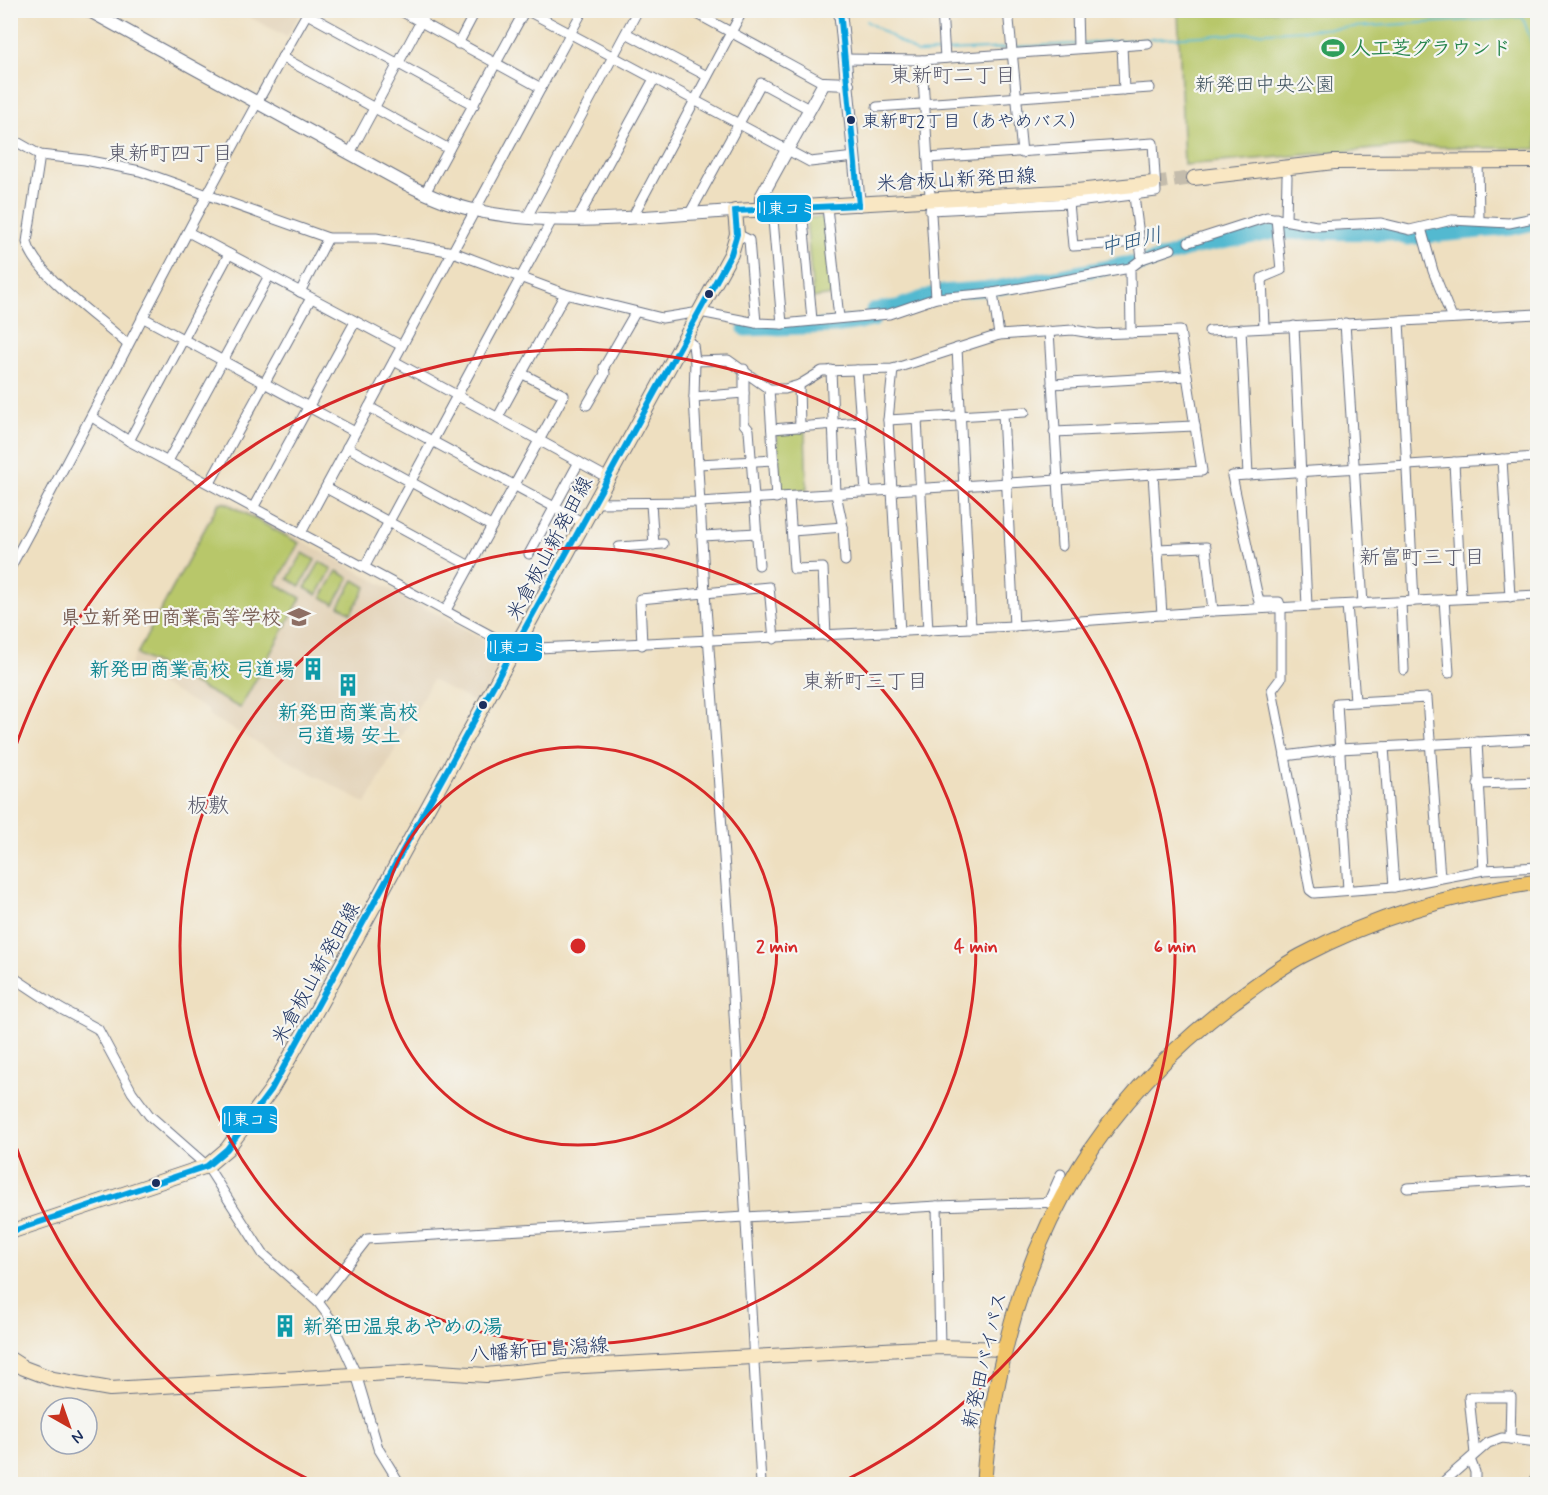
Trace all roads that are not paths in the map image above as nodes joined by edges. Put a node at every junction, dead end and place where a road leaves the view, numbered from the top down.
1 (88, 10) edge
2 (399, 10) edge
3 (427, 10) edge
4 (476, 10) edge
5 (526, 10) edge
6 (583, 10) edge
7 (638, 10) edge
8 (690, 10) edge
9 (743, 10) edge
10 (840, 10) edge
11 (942, 10) edge
12 (1008, 10) edge
13 (1077, 10) edge
14 (308, 12) edge
15 (421, 23) junction
16 (626, 33) junction
17 (731, 33) junction
18 (570, 34) junction
19 (458, 44) junction
20 (1148, 44) dead end
21 (1122, 45) junction
22 (1078, 48) junction
23 (1010, 52) junction
24 (282, 57) junction
25 (612, 57) junction
26 (945, 58) junction
27 (844, 59) junction
28 (922, 60) junction
29 (496, 64) junction
30 (398, 65) junction
31 (707, 76) junction
32 (654, 79) junction
33 (824, 83) junction
34 (848, 84) junction
35 (541, 88) junction
36 (1150, 88) dead end
37 (1124, 90) junction
38 (1016, 99) junction
39 (694, 101) junction
40 (257, 103) junction
41 (925, 104) junction
42 (474, 105) junction
43 (877, 107) dead end
44 (374, 109) junction
45 (809, 109) junction
46 (739, 125) junction
47 (10, 138) edge
48 (449, 149) junction
49 (786, 150) junction
50 (350, 153) junction
51 (1022, 153) junction
52 (40, 155) junction
53 (855, 157) junction
54 (928, 158) junction
55 (1478, 160) junction
56 (1538, 160) edge
57 (1287, 177) dead end
58 (1194, 178) tunnel mouth
59 (1153, 183) tunnel mouth
60 (425, 194) junction
61 (208, 195) junction
62 (1134, 196) junction
63 (1069, 202) junction
64 (859, 205) junction
65 (930, 205) junction
66 (827, 207) junction
67 (767, 208) junction
68 (802, 208) junction
69 (476, 210) junction
70 (735, 211) junction
71 (690, 213) junction
72 (633, 216) junction
73 (527, 217) junction
74 (1538, 217) edge
75 (553, 218) junction
76 (578, 218) junction
77 (1276, 218) junction
78 (1286, 219) junction
79 (1479, 220) junction
80 (1421, 228) junction
81 (188, 232) junction
82 (737, 234) junction
83 (328, 238) junction
84 (1140, 242) junction
85 (1189, 242) dead end
86 (1171, 249) dead end
87 (453, 252) junction
88 (229, 255) junction
89 (1142, 259) junction
90 (1130, 268) junction
91 (269, 276) junction
92 (520, 279) junction
93 (300, 292) junction
94 (993, 293) junction
95 (565, 294) junction
96 (311, 298) junction
97 (936, 298) junction
98 (700, 312) junction
99 (635, 313) junction
100 (1538, 314) edge
101 (142, 317) junction
102 (839, 318) junction
103 (1452, 318) junction
104 (812, 320) junction
105 (1399, 321) junction
106 (356, 322) junction
107 (756, 323) junction
108 (1345, 323) junction
109 (782, 324) junction
110 (1294, 326) junction
111 (1264, 327) junction
112 (1241, 329) junction
113 (1049, 331) junction
114 (1209, 331) dead end
115 (1131, 333) junction
116 (999, 335) junction
117 (183, 339) junction
118 (685, 339) junction
119 (127, 344) junction
120 (402, 346) junction
121 (957, 348) junction
122 (222, 360) junction
123 (394, 361) junction
124 (695, 361) junction
125 (744, 369) junction
126 (893, 369) junction
127 (831, 370) junction
128 (857, 370) junction
129 (523, 374) junction
130 (1187, 376) junction
131 (263, 382) junction
132 (1052, 384) junction
133 (799, 385) junction
134 (769, 389) junction
135 (744, 393) junction
136 (457, 395) junction
137 (694, 397) junction
138 (587, 405) dead end
139 (308, 407) junction
140 (369, 407) junction
141 (1025, 412) dead end
142 (1003, 414) junction
143 (92, 417) junction
144 (498, 417) junction
145 (960, 417) junction
146 (917, 419) junction
147 (888, 420) junction
148 (861, 422) junction
149 (833, 424) junction
150 (1195, 426) junction
151 (800, 427) junction
152 (772, 429) junction
153 (355, 432) junction
154 (1054, 432) junction
155 (539, 439) junction
156 (432, 440) junction
157 (129, 441) junction
158 (347, 447) junction
159 (1538, 457) edge
160 (1502, 459) junction
161 (774, 460) junction
162 (168, 461) junction
163 (751, 461) junction
164 (579, 462) junction
165 (1454, 462) junction
166 (698, 464) junction
167 (1404, 465) junction
168 (1352, 468) junction
169 (1300, 472) junction
170 (1153, 474) junction
171 (1248, 475) junction
172 (609, 478) junction
173 (1057, 480) junction
174 (410, 481) junction
175 (210, 483) junction
176 (1008, 483) junction
177 (514, 485) junction
178 (964, 486) junction
179 (326, 488) junction
180 (920, 489) junction
181 (892, 490) junction
182 (866, 492) junction
183 (836, 494) junction
184 (789, 497) junction
185 (776, 498) junction
186 (754, 499) junction
187 (700, 502) junction
188 (595, 503) junction
189 (651, 504) junction
190 (253, 508) junction
191 (555, 508) junction
192 (388, 522) junction
193 (584, 523) junction
194 (491, 526) junction
195 (843, 527) junction
196 (792, 531) junction
197 (301, 533) junction
198 (757, 533) junction
199 (703, 536) junction
200 (1062, 546) dead end
201 (619, 547) dead end
202 (1157, 549) junction
203 (529, 554) dead end
204 (845, 561) dead end
205 (759, 565) dead end
206 (365, 566) junction
207 (470, 566) junction
208 (10, 568) edge
209 (705, 593) junction
210 (1538, 595) edge
211 (1461, 597) junction
212 (1510, 597) junction
213 (1444, 599) junction
214 (1414, 601) junction
215 (1401, 602) junction
216 (1363, 604) junction
217 (1347, 605) junction
218 (1307, 606) junction
219 (1281, 608) junction
220 (446, 610) junction
221 (1213, 610) junction
222 (1162, 615) junction
223 (1014, 626) junction
224 (971, 628) junction
225 (928, 631) junction
226 (900, 632) junction
227 (826, 636) junction
228 (774, 639) junction
229 (709, 642) junction
230 (642, 645) junction
231 (516, 649) junction
232 (1404, 670) dead end
233 (1449, 673) dead end
234 (1355, 700) junction
235 (1538, 739) edge
236 (1477, 742) junction
237 (1432, 746) junction
238 (1384, 747) junction
239 (1339, 749) junction
240 (1285, 756) junction
241 (1538, 782) edge
242 (1478, 784) junction
243 (1538, 867) edge
244 (1484, 870) junction
245 (1440, 878) junction
246 (1538, 882) edge
247 (1394, 887) junction
248 (1348, 890) junction
249 (10, 975) edge
250 (207, 1166) junction
251 (1061, 1174) dead end
252 (1538, 1180) edge
253 (1407, 1188) dead end
254 (1054, 1202) junction
255 (936, 1206) junction
256 (745, 1217) junction
257 (10, 1232) edge
258 (318, 1302) junction
259 (940, 1347) junction
260 (1004, 1350) junction
261 (753, 1356) junction
262 (10, 1359) edge
263 (356, 1374) junction
264 (1510, 1439) junction
265 (1538, 1442) edge
266 (1472, 1456) junction
267 (1538, 1463) edge
268 (400, 1485) edge
269 (761, 1485) edge
270 (984, 1485) edge
271 (1441, 1485) edge
272 (1475, 1485) edge
273 (1535, 1485) edge

1 - 40 street
2 - 15 street
3 - 15 street
4 - 19 street
5 - 18 street
5 - 29 street
6 - 18 street
7 - 16 street
8 - 17 street
9 - 17 street
10 - 27 street
11 - 26 street
12 - 23 street
13 - 22 street
14 - 24 street
14 - 30 street
15 - 19 street
15 - 30 street
16 - 25 street
16 - 31 street
17 - 31 street
17 - 33 street
18 - 25 street
18 - 35 street
19 - 29 street
20 - 21 street
21 - 22 street
21 - 37 street
22 - 23 street
23 - 26 street
23 - 38 street
24 - 40 street
24 - 44 street
25 - 32 street
25 - 73 street
26 - 28 street
27 - 28 street
27 - 34 street
28 - 41 street
29 - 35 street
29 - 42 street
30 - 42 street
30 - 44 street
31 - 39 street
32 - 39 street
32 - 76 street
33 - 34 street
33 - 45 street
34 - 53 street
35 - 69 street
36 - 37 street
37 - 38 street
38 - 41 street
38 - 51 street
39 - 46 street
39 - 72 street
40 - 50 street
40 - 61 street
41 - 43 street
41 - 54 street
42 - 48 street
44 - 48 street
44 - 50 street
45 - 46 street
45 - 49 street
46 - 49 street
46 - 71 street
47 - 52 street
48 - 60 street
49 - 53 street
49 - 67 street
50 - 60 street
51 - 54 street
51 - 62 street
52 - 61 street
52 - 119 street
53 - 64 street
54 - 65 street
55 - 56 main road
55 - 58 main road
55 - 79 street
57 - 78 street
59 - 65 main road, 米倉板山新発田線
60 - 69 street
61 - 81 street
61 - 83 street
62 - 63 street
62 - 84 street
63 - 65 street
63 - 84 street
64 - 65 main road, 米倉板山新発田線
64 - 66 main road, 米倉板山新発田線
65 - 97 street
66 - 68 main road, 米倉板山新発田線
66 - 102 street
67 - 68 main road, 米倉板山新発田線
67 - 70 main road, 米倉板山新発田線
67 - 109 street
68 - 104 street
69 - 73 street
69 - 87 street
70 - 71 street
70 - 82 main road, 米倉板山新発田線
71 - 72 street
72 - 76 street
73 - 75 street
74 - 79 street
75 - 76 street
75 - 92 street
77 - 78 street
77 - 85 street
77 - 111 street
78 - 80 street
79 - 80 street
80 - 103 street
81 - 88 street
81 - 101 street
82 - 98 main road, 米倉板山新発田線
82 - 107 street
83 - 87 street
83 - 93 street
84 - 89 street
86 - 89 street
87 - 92 street
87 - 120 street
88 - 91 street
88 - 117 street
89 - 90 street
90 - 94 street
90 - 115 street
91 - 93 street
91 - 122 street
92 - 95 street
92 - 136 street
93 - 96 street
94 - 97 street
94 - 116 street
95 - 99 street
95 - 129 street
96 - 106 street
96 - 131 street
97 - 102 street
98 - 99 street
98 - 107 street
98 - 118 main road, 米倉板山新発田線
99 - 138 street
100 - 103 street
101 - 117 street
101 - 119 street
102 - 104 street
103 - 105 street
104 - 109 street
105 - 108 street
105 - 167 street
106 - 120 street
106 - 139 street
107 - 109 street
108 - 110 street
108 - 168 street
110 - 111 street
110 - 169 street
111 - 112 street
112 - 114 street
112 - 171 street
113 - 115 street
113 - 116 street
113 - 132 street
115 - 130 street
116 - 121 street
117 - 122 street
117 - 157 street
118 - 124 street
118 - 172 main road, 米倉板山新発田線
119 - 143 street
120 - 123 street
121 - 126 street
121 - 145 street
122 - 131 street
122 - 162 street
123 - 136 street
123 - 140 street
124 - 125 street
124 - 137 street
125 - 134 street
125 - 135 street
126 - 128 street
126 - 147 street
127 - 128 street
127 - 133 street
127 - 149 street
128 - 148 street
129 - 144 street
129 - 155 street
130 - 132 street
130 - 150 street
131 - 139 street
131 - 175 street
132 - 154 street
133 - 134 street
133 - 151 street
134 - 152 street
135 - 137 street
135 - 163 street
136 - 144 street
136 - 156 street
137 - 166 street
139 - 153 street
139 - 190 street
140 - 153 street
140 - 156 street
141 - 142 street
142 - 145 street
142 - 176 street
143 - 157 street
143 - 208 street
144 - 155 street
145 - 146 street
145 - 178 street
146 - 147 street
146 - 180 street
147 - 181 street
148 - 149 street
148 - 182 street
149 - 151 street
149 - 183 street
150 - 154 street
150 - 170 street
151 - 152 street
152 - 161 street
153 - 158 street
154 - 173 street
155 - 164 street
155 - 177 street
156 - 174 street
156 - 177 street
157 - 162 street
158 - 174 street
158 - 179 street
159 - 160 street
160 - 165 street
160 - 212 street
161 - 163 street
161 - 185 street
162 - 175 street
163 - 166 street
163 - 186 street
164 - 172 street
164 - 191 street
165 - 167 street
165 - 211 street
166 - 187 street
167 - 168 street
167 - 214 street
168 - 169 street
168 - 216 street
169 - 171 street
169 - 218 street
170 - 173 street
170 - 202 street
171 - 219 street
172 - 188 main road, 米倉板山新発田線
173 - 176 street
173 - 200 street
174 - 192 street
174 - 194 street
175 - 190 street
176 - 178 street
176 - 223 street
177 - 191 street
177 - 194 street
178 - 180 street
178 - 224 street
179 - 192 street
179 - 197 street
180 - 181 street
180 - 225 street
181 - 182 street
181 - 226 street
182 - 183 street
183 - 184 street
183 - 195 street
184 - 185 street
184 - 196 street
185 - 186 street
186 - 187 street
186 - 198 street
187 - 189 street
187 - 199 street
188 - 189 street
188 - 193 main road, 米倉板山新発田線
189 - 201 street
190 - 197 street
191 - 193 street
191 - 203 street
192 - 206 street
192 - 207 street
193 - 231 main road, 米倉板山新発田線
194 - 207 street
195 - 196 street
195 - 204 street
196 - 227 street
197 - 206 street
198 - 199 street
198 - 205 street
199 - 209 street
202 - 221 street
202 - 222 street
206 - 220 street
207 - 220 street
209 - 228 street
209 - 229 street
209 - 230 street
210 - 212 street
211 - 212 street
211 - 213 street
213 - 214 street
213 - 233 street
214 - 215 street
215 - 216 street
215 - 232 street
216 - 217 street
217 - 218 street
217 - 234 street
218 - 219 street
219 - 221 street
219 - 240 street
220 - 231 street
221 - 222 street
222 - 223 street
223 - 224 street
224 - 225 street
225 - 226 street
226 - 227 street
227 - 228 street
228 - 229 street
229 - 230 street
229 - 256 street
230 - 231 street
231 - 250 main road, 米倉板山新発田線
234 - 237 street
234 - 239 street
235 - 236 street
236 - 237 street
236 - 242 street
237 - 238 street
237 - 245 street
238 - 239 street
238 - 247 street
239 - 240 street
239 - 248 street
240 - 248 street
241 - 242 street
242 - 244 street
243 - 244 street
244 - 245 street
245 - 247 street
246 - 254 highway, 新発田バイパス
247 - 248 street
249 - 250 street
250 - 257 main road, 米倉板山新発田線
250 - 258 street
251 - 254 street
252 - 253 street
254 - 255 street
254 - 260 highway, 新発田バイパス
255 - 256 street
255 - 259 street
256 - 258 street
256 - 261 street
258 - 263 street
259 - 260 main road, 八幡新田島潟線
259 - 261 main road, 八幡新田島潟線
260 - 270 highway, 新発田バイパス
261 - 263 main road, 八幡新田島潟線
261 - 269 street
262 - 263 main road, 八幡新田島潟線
263 - 268 street
264 - 265 street
264 - 266 street
264 - 266 street
266 - 271 street
266 - 272 street
267 - 273 street

